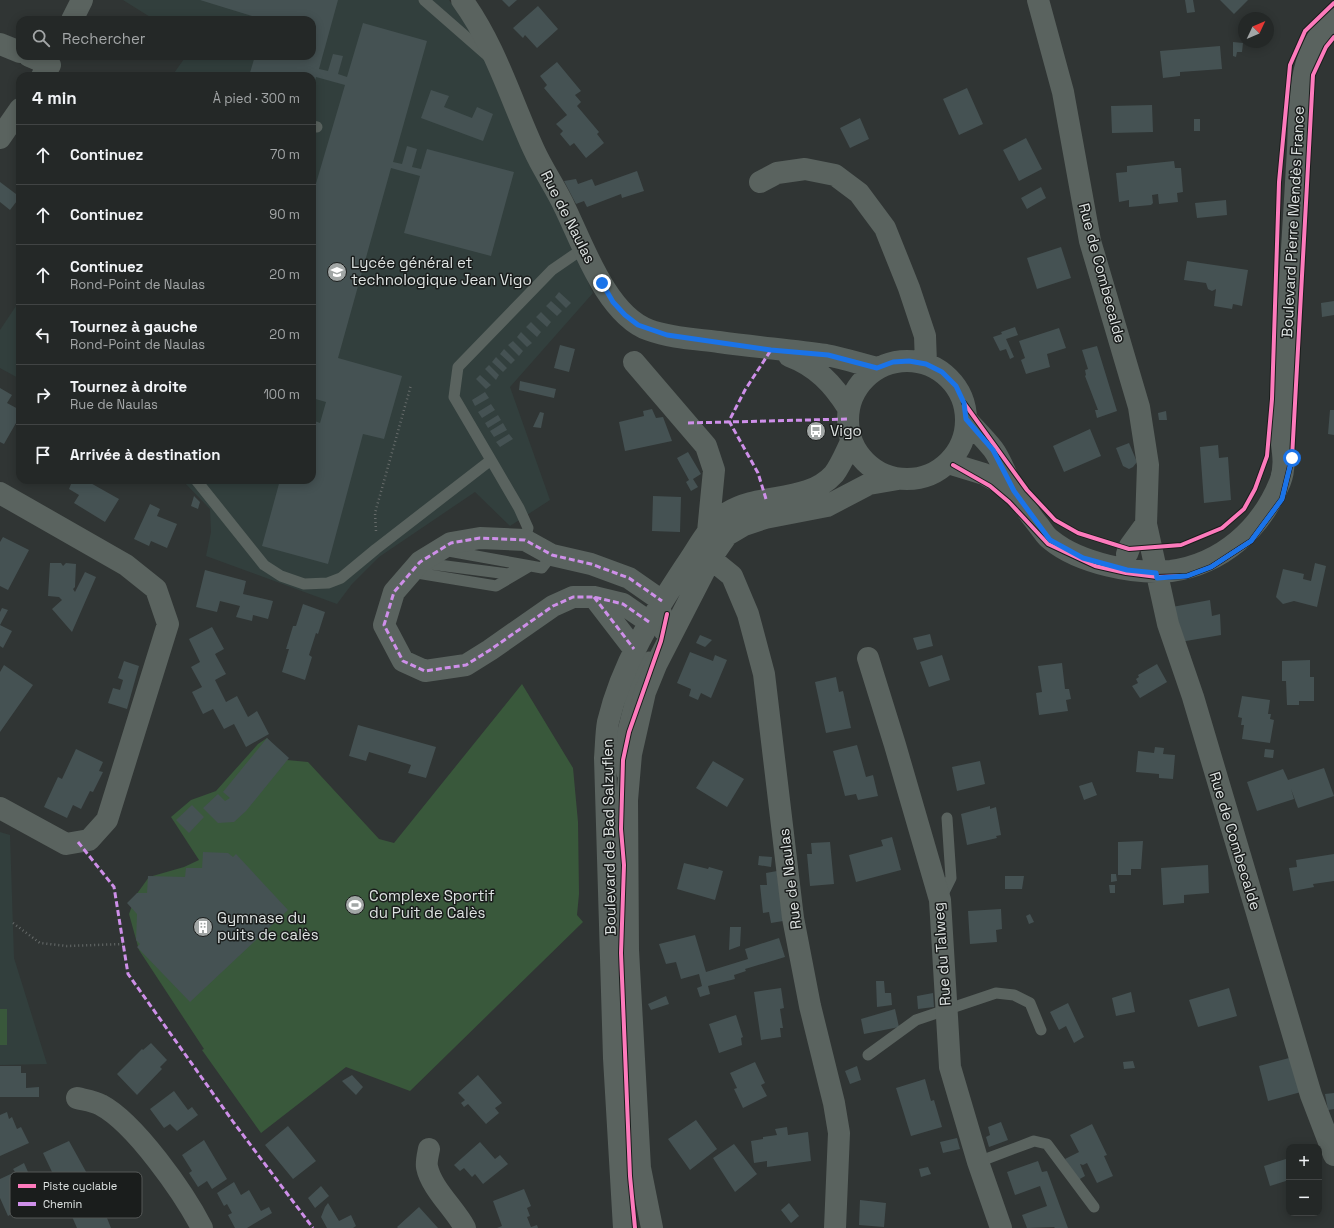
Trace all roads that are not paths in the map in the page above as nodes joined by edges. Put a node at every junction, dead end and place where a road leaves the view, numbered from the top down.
1 (82, 0) edge
2 (424, 0) edge
3 (462, 0) edge
4 (1038, 0) edge
5 (74, 16) edge
6 (1334, 19) edge
7 (0, 44) edge
8 (16, 50) edge
9 (37, 60) edge
10 (499, 65) junction
11 (49, 66) edge
12 (16, 115) edge
13 (0, 138) edge
14 (760, 182) dead end
15 (584, 248) junction
16 (771, 350) junction
17 (634, 362) dead end
18 (926, 364) junction
19 (877, 368) junction
20 (848, 408) junction
21 (966, 419) junction
22 (852, 442) junction
23 (491, 460) junction
24 (948, 463) junction
25 (898, 479) junction
26 (199, 484) edge
27 (1014, 491) junction
28 (0, 493) edge
29 (1033, 518) junction
30 (1146, 524) junction
31 (525, 540) junction
32 (706, 546) junction
33 (440, 550) junction
34 (1126, 554) junction
35 (552, 555) junction
36 (1154, 564) junction
37 (530, 566) junction
38 (415, 567) junction
39 (594, 597) junction
40 (662, 601) junction
41 (665, 621) junction
42 (634, 649) junction
43 (868, 658) dead end
44 (0, 808) edge
45 (947, 818) dead end
46 (940, 900) junction
47 (946, 1010) junction
48 (1041, 1030) dead end
49 (868, 1055) dead end
50 (77, 1098) dead end
51 (430, 1149) dead end
52 (1334, 1155) edge
53 (978, 1162) junction
54 (640, 1168) junction
55 (1094, 1206) dead end
56 (202, 1228) edge
57 (465, 1228) edge
58 (624, 1228) edge
59 (638, 1228) edge
60 (652, 1228) edge
61 (835, 1228) edge
62 (1001, 1228) edge

1 - 5 street
2 - 10 lane
3 - 10 street, Rue de Naulas
4 - 30 street, Rue de Combecalde
6 - 36 street, Boulevard Pierre Mendès France
7 - 8 street
9 - 11 street
10 - 15 street, Rue de Naulas
12 - 13 street
14 - 18 street
15 - 16 street, Rue de Naulas
15 - 23 lane
16 - 19 street, Rue de Naulas
16 - 20 street, Rue de Naulas
17 - 32 street
18 - 19 street
18 - 21 street
19 - 20 street
20 - 22 street
21 - 24 street
21 - 27 street, Boulevard Pierre Mendès France
22 - 25 street
22 - 32 street, Boulevard de Bad Salzuflen
23 - 26 lane
23 - 31 lane
24 - 25 street
24 - 27 street, Boulevard Pierre Mendès France
25 - 32 street, Boulevard de Bad Salzuflen
27 - 29 street, Boulevard Pierre Mendès France
28 - 44 street
29 - 34 street, Boulevard Pierre Mendès France
29 - 36 street, Boulevard Pierre Mendès France
30 - 34 street
30 - 36 street, Rue de Combecalde
31 - 33 street
31 - 35 street
32 - 40 street, Boulevard de Bad Salzuflen
32 - 41 street, Boulevard de Bad Salzuflen
32 - 61 street, Rue de Naulas
33 - 37 lane
33 - 38 street
34 - 36 street, Boulevard Pierre Mendès France
35 - 37 lane
35 - 40 street
36 - 52 street, Rue de Combecalde
37 - 38 lane
38 - 39 street
39 - 41 street
39 - 42 street
40 - 41 street, Boulevard de Bad Salzuflen
41 - 42 street, Boulevard de Bad Salzuflen
41 - 54 street, Boulevard de Bad Salzuflen
42 - 58 street, Boulevard de Bad Salzuflen
43 - 46 street, Rue du Talweg
45 - 46 lane
46 - 47 street, Rue du Talweg
47 - 48 lane
47 - 49 lane
47 - 53 street, Rue du Talweg
50 - 56 street
51 - 57 street
53 - 55 lane
53 - 62 street, Rue du Talweg
54 - 59 street
54 - 60 street, Boulevard de Bad Salzuflen

